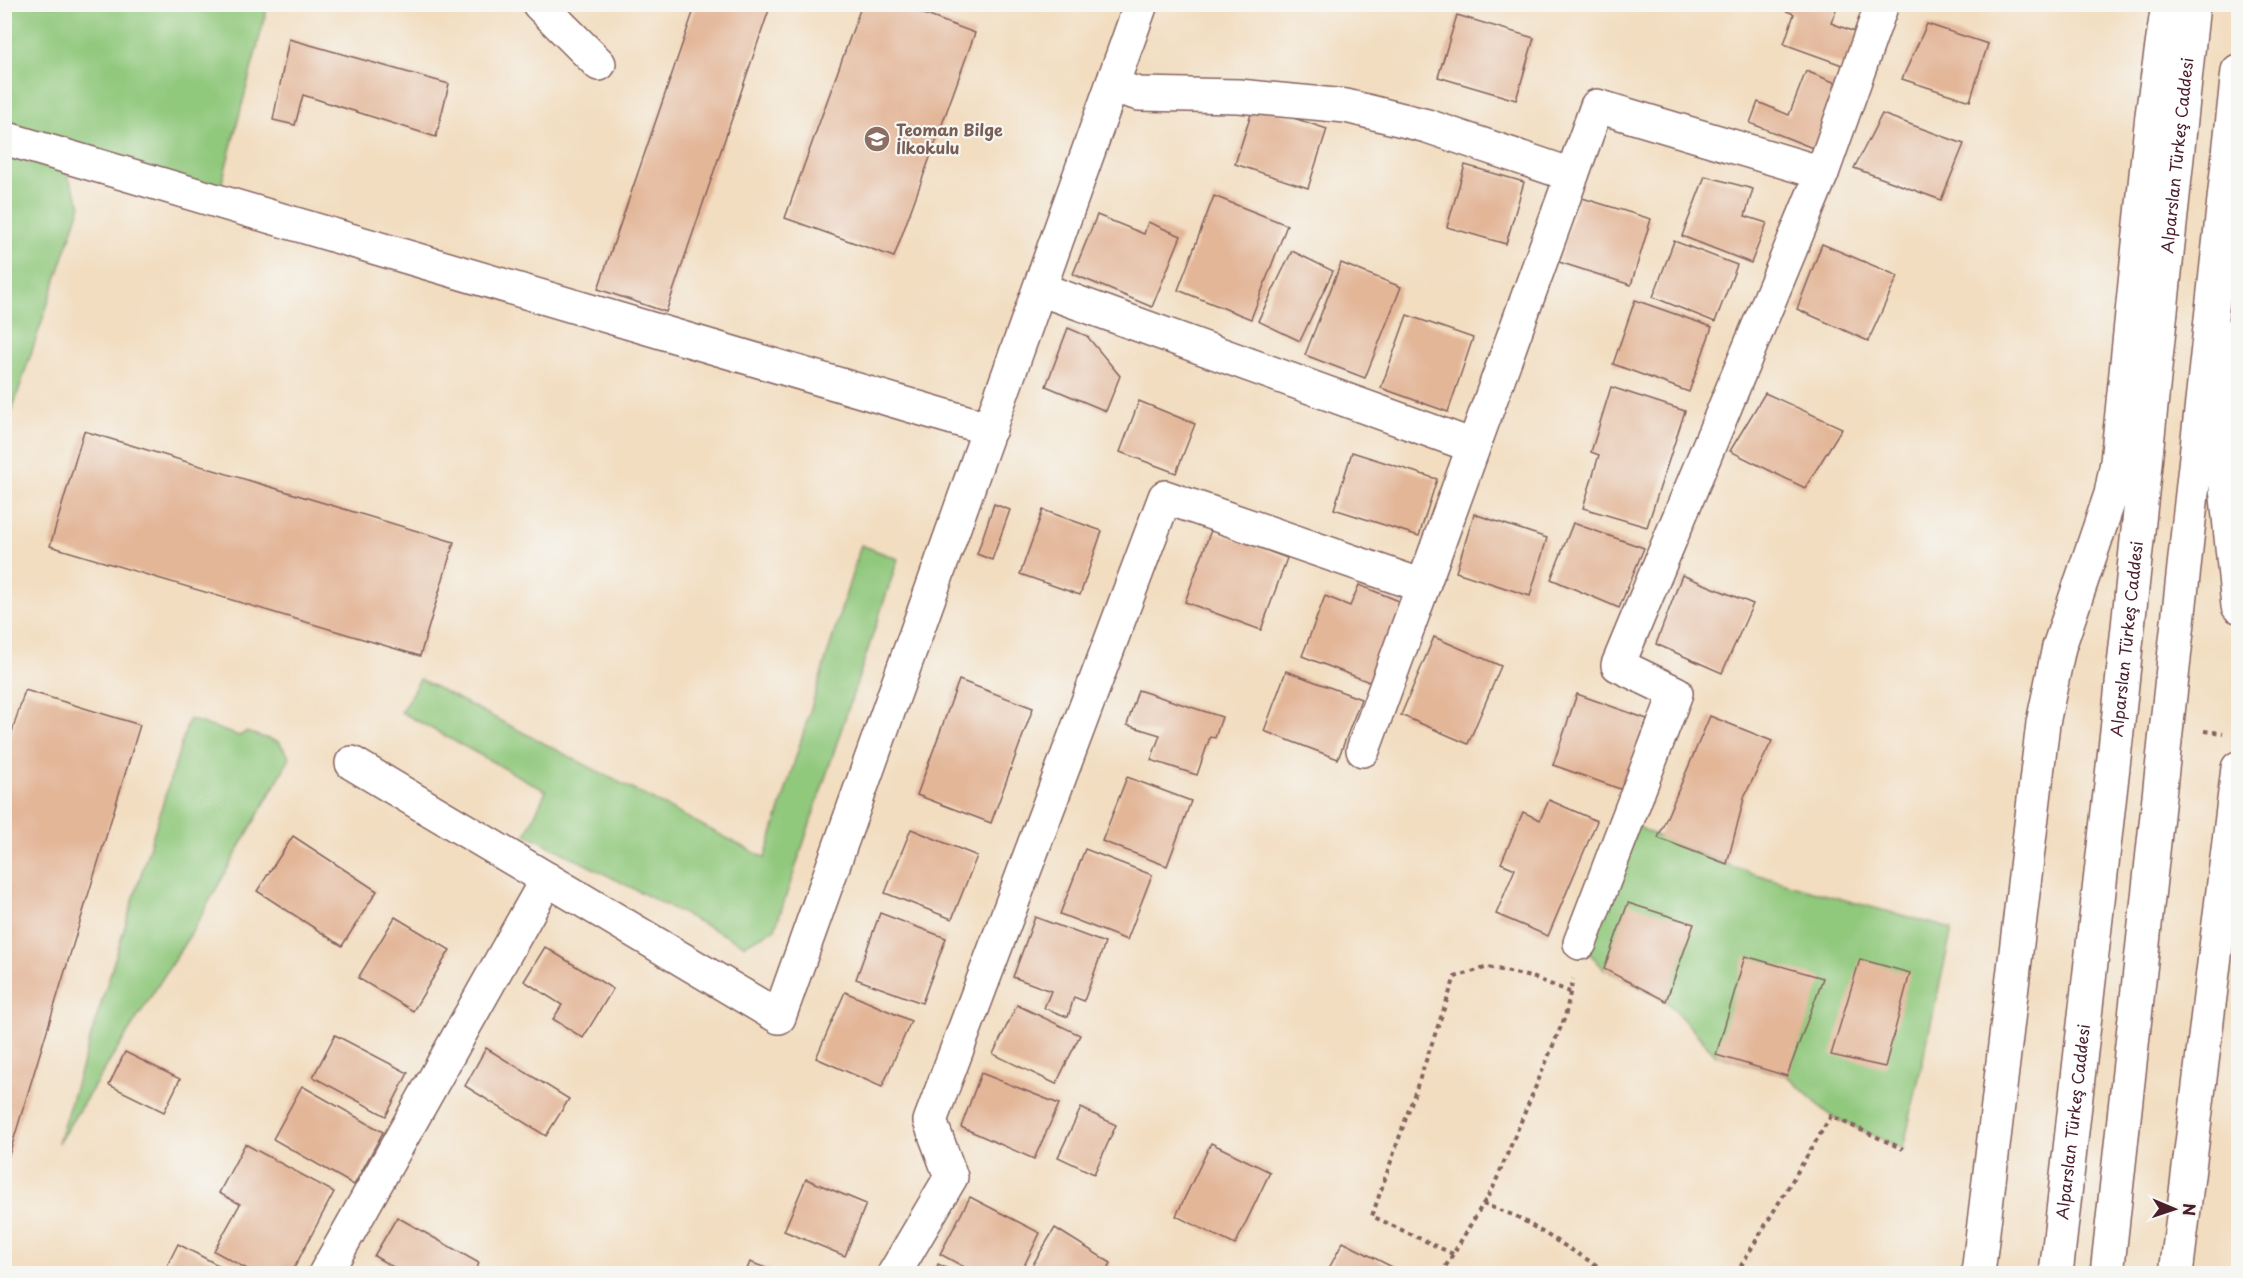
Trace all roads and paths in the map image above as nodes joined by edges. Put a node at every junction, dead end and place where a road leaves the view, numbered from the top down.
1 (539, 4) edge
2 (1141, 4) edge
3 (1882, 4) edge
4 (2168, 4) edge
5 (2193, 4) edge
6 (599, 64) dead end
7 (2238, 71) edge
8 (1112, 86) junction
9 (4, 138) edge
10 (1822, 173) junction
11 (1572, 175) junction
12 (1040, 289) junction
13 (2238, 333) edge
14 (990, 429) junction
15 (1473, 446) junction
16 (1423, 586) junction
17 (2238, 606) edge
18 (1363, 750) dead end
19 (352, 763) dead end
20 (2238, 768) edge
21 (548, 879) junction
22 (1580, 943) joint
23 (1570, 992) junction
24 (1903, 1149) dead end
25 (1483, 1204) junction
26 (1453, 1254) junction
27 (325, 1274) edge
28 (894, 1274) edge
29 (1441, 1274) edge
30 (1611, 1274) edge
31 (1737, 1274) edge
32 (1978, 1274) edge
33 (2056, 1274) edge
34 (2107, 1274) edge
35 (2176, 1274) edge

1 - 6 street
2 - 8 street
3 - 10 street
4 - 32 street
5 - 33 street, Alparslan Türkeş Caddesi
7 - 34 street
8 - 11 street
8 - 12 street
9 - 14 street
10 - 11 street
10 - 22 street
11 - 15 street
12 - 14 street
12 - 15 street
13 - 17 street
14 - 21 street
15 - 16 street
16 - 18 street
16 - 28 street
19 - 21 street
20 - 35 street
21 - 27 street
22 - 23 path
23 - 25 path
23 - 26 path
24 - 31 path
25 - 26 path
25 - 30 path
26 - 29 path

